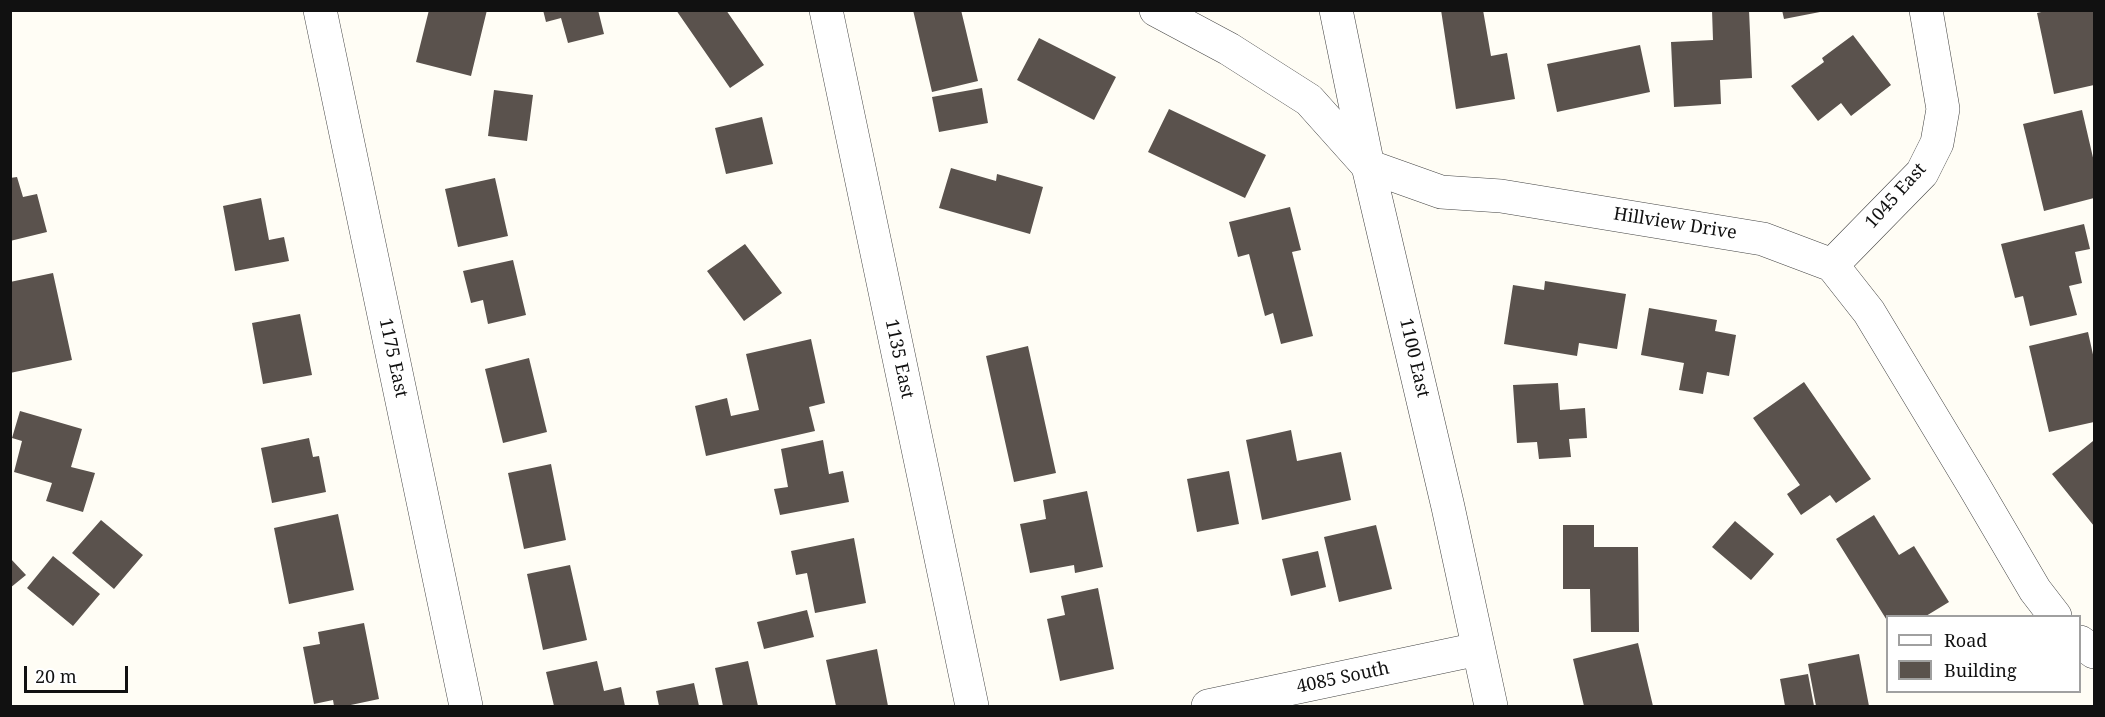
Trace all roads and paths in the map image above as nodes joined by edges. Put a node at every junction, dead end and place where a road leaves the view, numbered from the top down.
1 (320, 10) edge
2 (826, 10) edge
3 (1156, 10) edge
4 (1336, 10) edge
5 (1926, 10) edge
6 (1368, 166) junction
7 (1832, 265) junction
8 (2054, 615) edge
9 (2081, 643) edge
10 (1478, 649) junction
11 (2094, 652) edge
12 (466, 706) edge
13 (972, 706) edge
14 (1208, 706) edge
15 (1491, 706) edge

1 - 12 street, 1175 East
2 - 13 street, 1135 East
3 - 6 street, Hillview Drive
4 - 6 street, 1100 East
5 - 7 street, 1045 East
6 - 7 street, Hillview Drive
6 - 10 street, 1100 East
7 - 8 street
9 - 11 street
10 - 14 street, 4085 South
10 - 15 street, 1100 East

